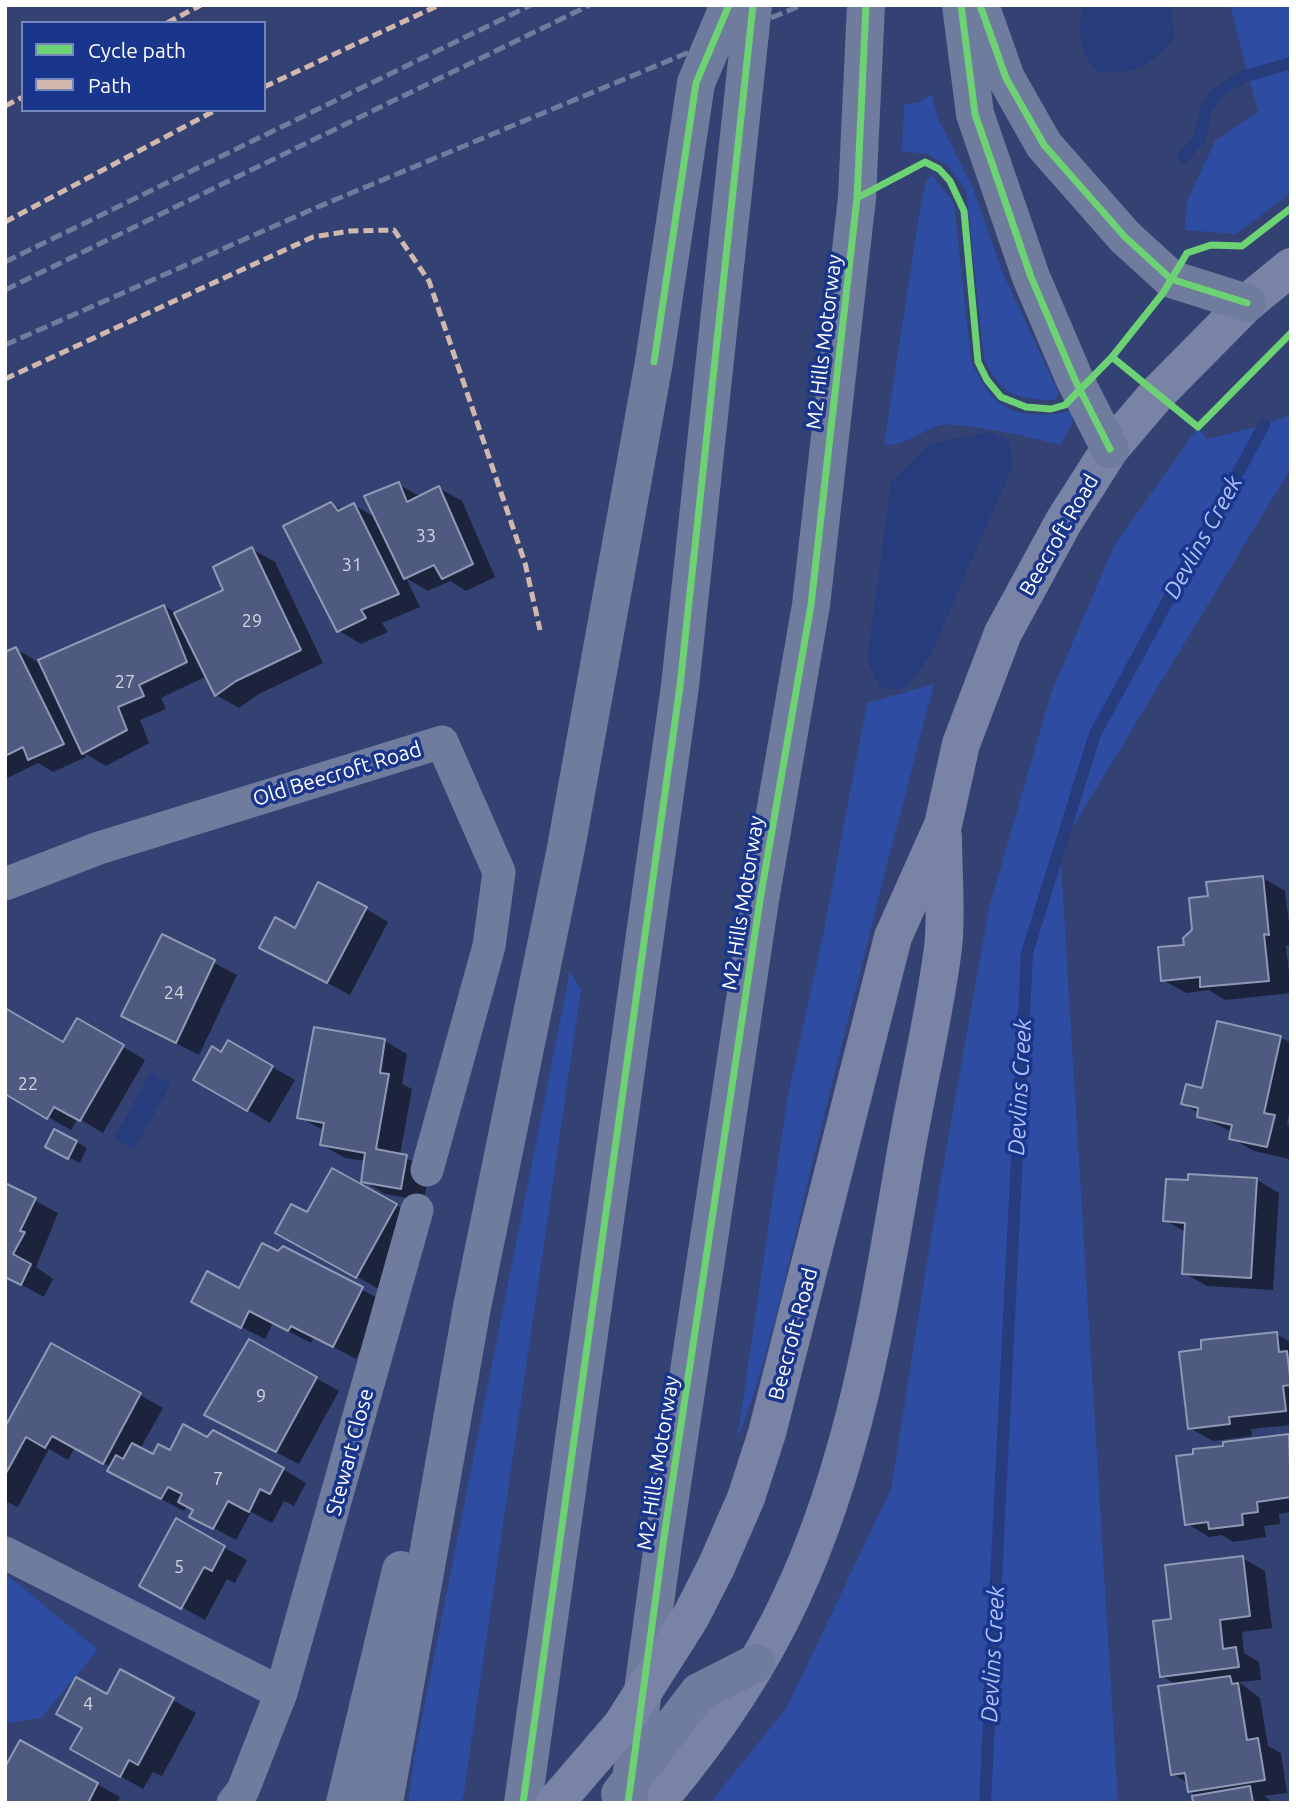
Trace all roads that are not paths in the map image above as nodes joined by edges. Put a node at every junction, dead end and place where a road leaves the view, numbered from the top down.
1 (729, 5) edge
2 (753, 5) edge
3 (866, 5) edge
4 (961, 5) edge
5 (980, 5) edge
6 (1291, 268) edge
7 (1247, 303) junction
8 (1110, 449) junction
9 (943, 825) junction
10 (5, 884) edge
11 (427, 1170) dead end
12 (417, 1210) dead end
13 (472, 1307) junction
14 (5, 1553) edge
15 (756, 1663) junction
16 (281, 1693) junction
17 (233, 1803) edge
18 (345, 1803) edge
19 (384, 1803) edge
20 (523, 1803) edge
21 (555, 1803) edge
22 (611, 1803) edge
23 (628, 1803) edge
24 (656, 1803) edge

1 - 13 highway
2 - 20 highway
3 - 23 highway, M2 Hills Motorway
4 - 8 highway
5 - 7 highway
6 - 7 main road, Beecroft Road
7 - 8 main road, Beecroft Road
8 - 9 main road, Beecroft Road
9 - 15 main road, Beecroft Road
9 - 21 main road, Beecroft Road, bridge
10 - 11 street, Old Beecroft Road
12 - 16 street, Stewart Close
13 - 18 highway
13 - 19 highway
14 - 16 street
15 - 22 highway, bridge
15 - 24 main road, Beecroft Road
16 - 17 street, Stewart Close

